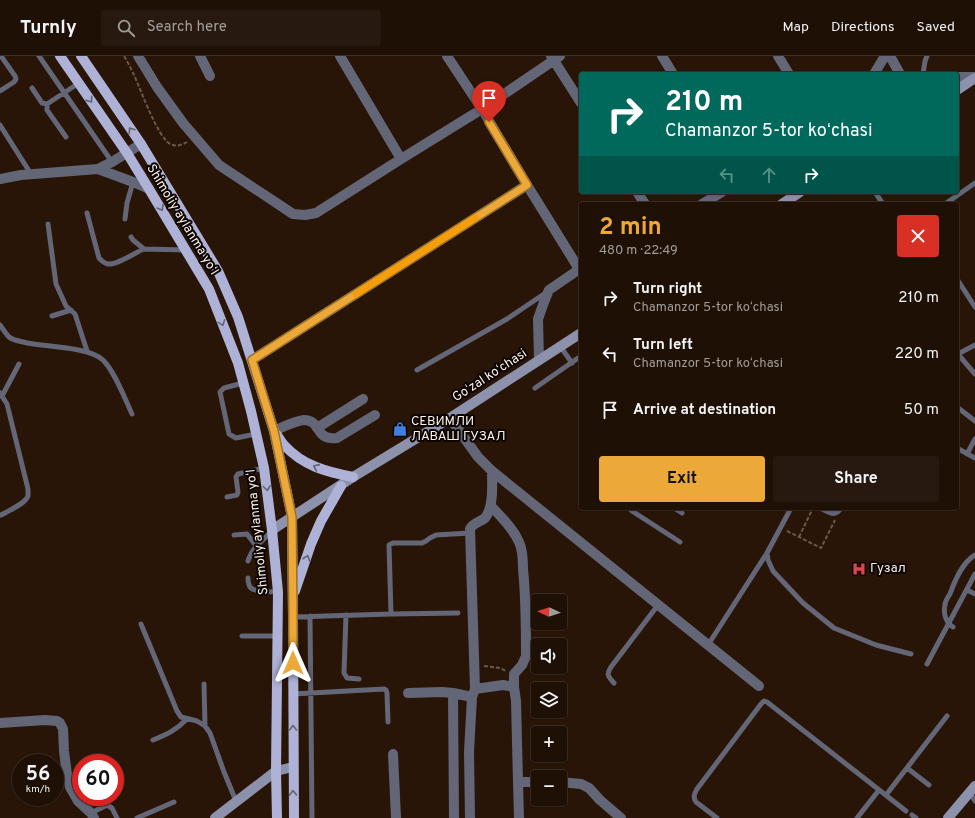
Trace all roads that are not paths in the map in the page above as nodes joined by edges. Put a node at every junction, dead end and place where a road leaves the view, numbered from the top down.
1 (1, 56) edge
2 (39, 56) edge
3 (60, 56) edge
4 (81, 56) edge
5 (138, 56) edge
6 (200, 56) edge
7 (340, 56) edge
8 (448, 56) edge
9 (662, 56) edge
10 (778, 56) edge
11 (885, 56) edge
12 (890, 56) edge
13 (927, 56) edge
14 (555, 57) edge
15 (673, 72) edge
16 (788, 72) edge
17 (875, 72) edge
18 (899, 72) edge
19 (923, 72) edge
20 (210, 76) dead end
21 (959, 77) edge
22 (975, 77) edge
23 (79, 83) junction
24 (32, 88) dead end
25 (959, 89) edge
26 (0, 91) edge
27 (65, 93) junction
28 (579, 99) edge
29 (47, 104) junction
30 (482, 109) junction
31 (0, 126) edge
32 (66, 137) dead end
33 (141, 144) junction
34 (127, 153) junction
35 (401, 159) junction
36 (112, 162) junction
37 (98, 169) junction
38 (32, 174) junction
39 (0, 179) edge
40 (133, 182) junction
41 (975, 183) edge
42 (527, 185) junction
43 (149, 189) junction
44 (719, 194) edge
45 (797, 194) edge
46 (705, 202) edge
47 (785, 202) edge
48 (948, 202) edge
49 (87, 213) dead end
50 (125, 219) dead end
51 (48, 224) dead end
52 (131, 237) dead end
53 (144, 248) junction
54 (186, 250) junction
55 (579, 267) edge
56 (579, 270) edge
57 (959, 282) edge
58 (549, 290) junction
59 (975, 307) edge
60 (71, 310) junction
61 (52, 316) dead end
62 (0, 325) edge
63 (579, 334) edge
64 (975, 345) edge
65 (560, 346) junction
66 (87, 351) junction
67 (959, 353) edge
68 (959, 355) edge
69 (579, 358) edge
70 (252, 360) junction
71 (539, 360) junction
72 (572, 363) junction
73 (19, 364) dead end
74 (417, 370) dead end
75 (975, 374) edge
76 (243, 383) junction
77 (535, 388) dead end
78 (1, 395) edge
79 (363, 399) dead end
80 (959, 409) edge
81 (132, 414) dead end
82 (374, 415) dead end
83 (450, 418) junction
84 (975, 421) edge
85 (317, 428) junction
86 (274, 431) junction
87 (256, 434) junction
88 (975, 439) edge
89 (959, 449) edge
90 (967, 454) junction
91 (975, 458) edge
92 (264, 468) junction
93 (492, 471) junction
94 (353, 477) junction
95 (341, 486) junction
96 (227, 497) dead end
97 (491, 506) junction
98 (631, 510) edge
99 (677, 510) edge
100 (790, 510) edge
101 (824, 510) edge
102 (839, 510) edge
103 (682, 513) dead end
104 (1, 515) edge
105 (292, 517) junction
106 (272, 530) junction
107 (470, 533) junction
108 (234, 535) dead end
109 (680, 542) dead end
110 (257, 547) junction
111 (766, 553) junction
112 (975, 555) edge
113 (248, 561) dead end
114 (975, 574) edge
115 (248, 578) dead end
116 (967, 590) junction
117 (278, 592) junction
118 (293, 594) junction
119 (975, 594) edge
120 (658, 605) junction
121 (458, 613) dead end
122 (391, 614) junction
123 (346, 615) junction
124 (310, 616) junction
125 (293, 617) junction
126 (141, 624) dead end
127 (951, 626) junction
128 (242, 636) dead end
129 (278, 636) junction
130 (708, 645) junction
131 (911, 654) dead end
132 (927, 664) dead end
133 (359, 679) dead end
134 (614, 683) dead end
135 (204, 684) dead end
136 (758, 686) dead end
137 (514, 687) junction
138 (311, 693) junction
139 (408, 693) dead end
140 (453, 693) junction
141 (474, 693) junction
142 (293, 694) junction
143 (947, 716) dead end
144 (188, 719) junction
145 (388, 722) dead end
146 (0, 723) edge
147 (205, 726) junction
148 (153, 740) dead end
149 (393, 754) dead end
150 (293, 767) junction
151 (907, 768) junction
152 (276, 771) junction
153 (518, 782) junction
154 (531, 782) edge
155 (567, 783) edge
156 (929, 785) dead end
157 (879, 790) junction
158 (973, 793) edge
159 (886, 795) junction
160 (236, 801) junction
161 (174, 802) dead end
162 (906, 811) dead end
163 (93, 815) edge
164 (117, 818) edge
165 (137, 818) edge
166 (215, 818) edge
167 (277, 818) edge
168 (294, 818) edge
169 (312, 818) edge
170 (396, 818) edge
171 (454, 818) edge
172 (470, 818) edge
173 (519, 818) edge
174 (621, 818) edge
175 (717, 818) edge
176 (857, 818) edge
177 (948, 818) edge

1 - 26 lane
2 - 27 lane
3 - 23 main road, Shimoliy aylanma yoʻl
33 -> 4 main road, Shimoliy aylanma yoʻl
5 - 35 street
6 - 20 street
7 - 35 street
8 - 30 street
9 - 15 street
10 - 16 street
11 - 17 street
12 - 18 street
13 - 19 lane
14 - 28 street
14 - 30 street
21 - 22 street
22 - 25 main road
23 - 27 lane
23 -> 34 main road, Shimoliy aylanma yoʻl
24 - 29 lane
27 - 29 lane
27 - 36 lane
29 - 32 lane
30 - 35 street
30 - 42 street
31 - 38 lane
33 - 34 street
33 - 70 main road, Shimoliy aylanma yoʻl
34 - 36 street
34 - 43 main road, Shimoliy aylanma yoʻl
36 - 37 street
37 - 38 street
37 - 40 street
38 - 39 street
40 - 43 street
40 - 50 lane
41 - 48 lane
42 - 55 street
42 - 70 street
43 -> 54 main road, Shimoliy aylanma yoʻl
44 - 46 street
45 - 47 main road
49 - 53 lane
51 - 60 lane
52 - 53 lane
53 - 54 lane
54 -> 76 main road, Shimoliy aylanma yoʻl
56 - 58 street
57 - 59 lane
58 - 71 street
58 - 74 lane
60 - 61 lane
60 - 66 lane
62 - 66 lane
63 - 65 main road, Goʻzal koʻchasi
64 - 67 lane
65 - 71 main road, Goʻzal koʻchasi
65 - 72 lane
66 - 81 lane
68 - 75 lane
69 - 72 lane
70 - 86 main road, Shimoliy aylanma yoʻl
71 - 83 main road, Goʻzal koʻchasi
72 - 77 lane
73 - 78 lane
76 - 87 main road, Shimoliy aylanma yoʻl
76 - 87 lane
78 - 104 lane
79 - 85 street
80 - 84 lane
82 - 85 street
83 - 93 street
83 - 94 main road, Goʻzal koʻchasi
85 - 86 street
94 -> 86 main road
86 - 105 main road, Shimoliy aylanma yoʻl
87 - 92 main road, Shimoliy aylanma yoʻl
88 - 90 lane
89 - 90 lane
90 - 91 lane
92 - 96 lane
92 -> 106 main road, Shimoliy aylanma yoʻl
93 - 97 street
93 - 120 street
94 - 95 main road, Goʻzal koʻchasi
95 - 105 main road, Goʻzal koʻchasi
118 -> 95 main road
97 - 107 street
97 - 137 street
98 - 109 lane
99 - 103 lane
100 - 111 lane
101 - 102 lane
105 - 106 main road, Goʻzal koʻchasi
105 - 118 main road, Shimoliy aylanma yoʻl
106 - 110 lane
106 - 117 main road, Shimoliy aylanma yoʻl
107 - 122 lane
107 - 141 street
108 - 110 lane
110 - 113 lane
111 - 130 lane
111 - 131 lane
112 - 127 lane
114 - 116 lane
115 - 117 lane
116 - 119 lane
116 - 127 lane
117 - 129 main road, Shimoliy aylanma yoʻl
118 - 125 main road, Shimoliy aylanma yoʻl
120 - 130 street
120 - 134 lane
121 - 122 lane
122 - 123 lane
123 - 124 lane
123 - 133 lane
124 - 125 lane
124 - 138 lane
125 - 142 main road, Shimoliy aylanma yoʻl
126 - 144 lane
127 - 132 lane
128 - 129 lane
129 - 152 main road, Shimoliy aylanma yoʻl
130 - 136 street
135 - 147 lane
137 - 141 street
137 - 153 street
138 - 142 lane
138 - 145 lane
138 - 169 lane
139 - 140 street
140 - 141 street
140 - 171 street
141 - 172 street
150 -> 142 main road, Shimoliy aylanma yoʻl
143 - 151 lane
144 - 147 lane
144 - 148 lane
146 - 163 street
147 - 160 lane
149 - 170 street
150 - 152 main road
168 -> 150 main road, Shimoliy aylanma yoʻl
151 - 156 lane
151 - 159 lane
152 - 160 main road
152 - 167 main road, Shimoliy aylanma yoʻl
153 - 154 street
153 - 173 street
155 - 174 street
157 - 159 lane
157 - 175 lane
157 - 176 lane
158 - 177 main road
159 - 162 lane
160 - 166 main road
161 - 165 lane
163 - 164 lane

